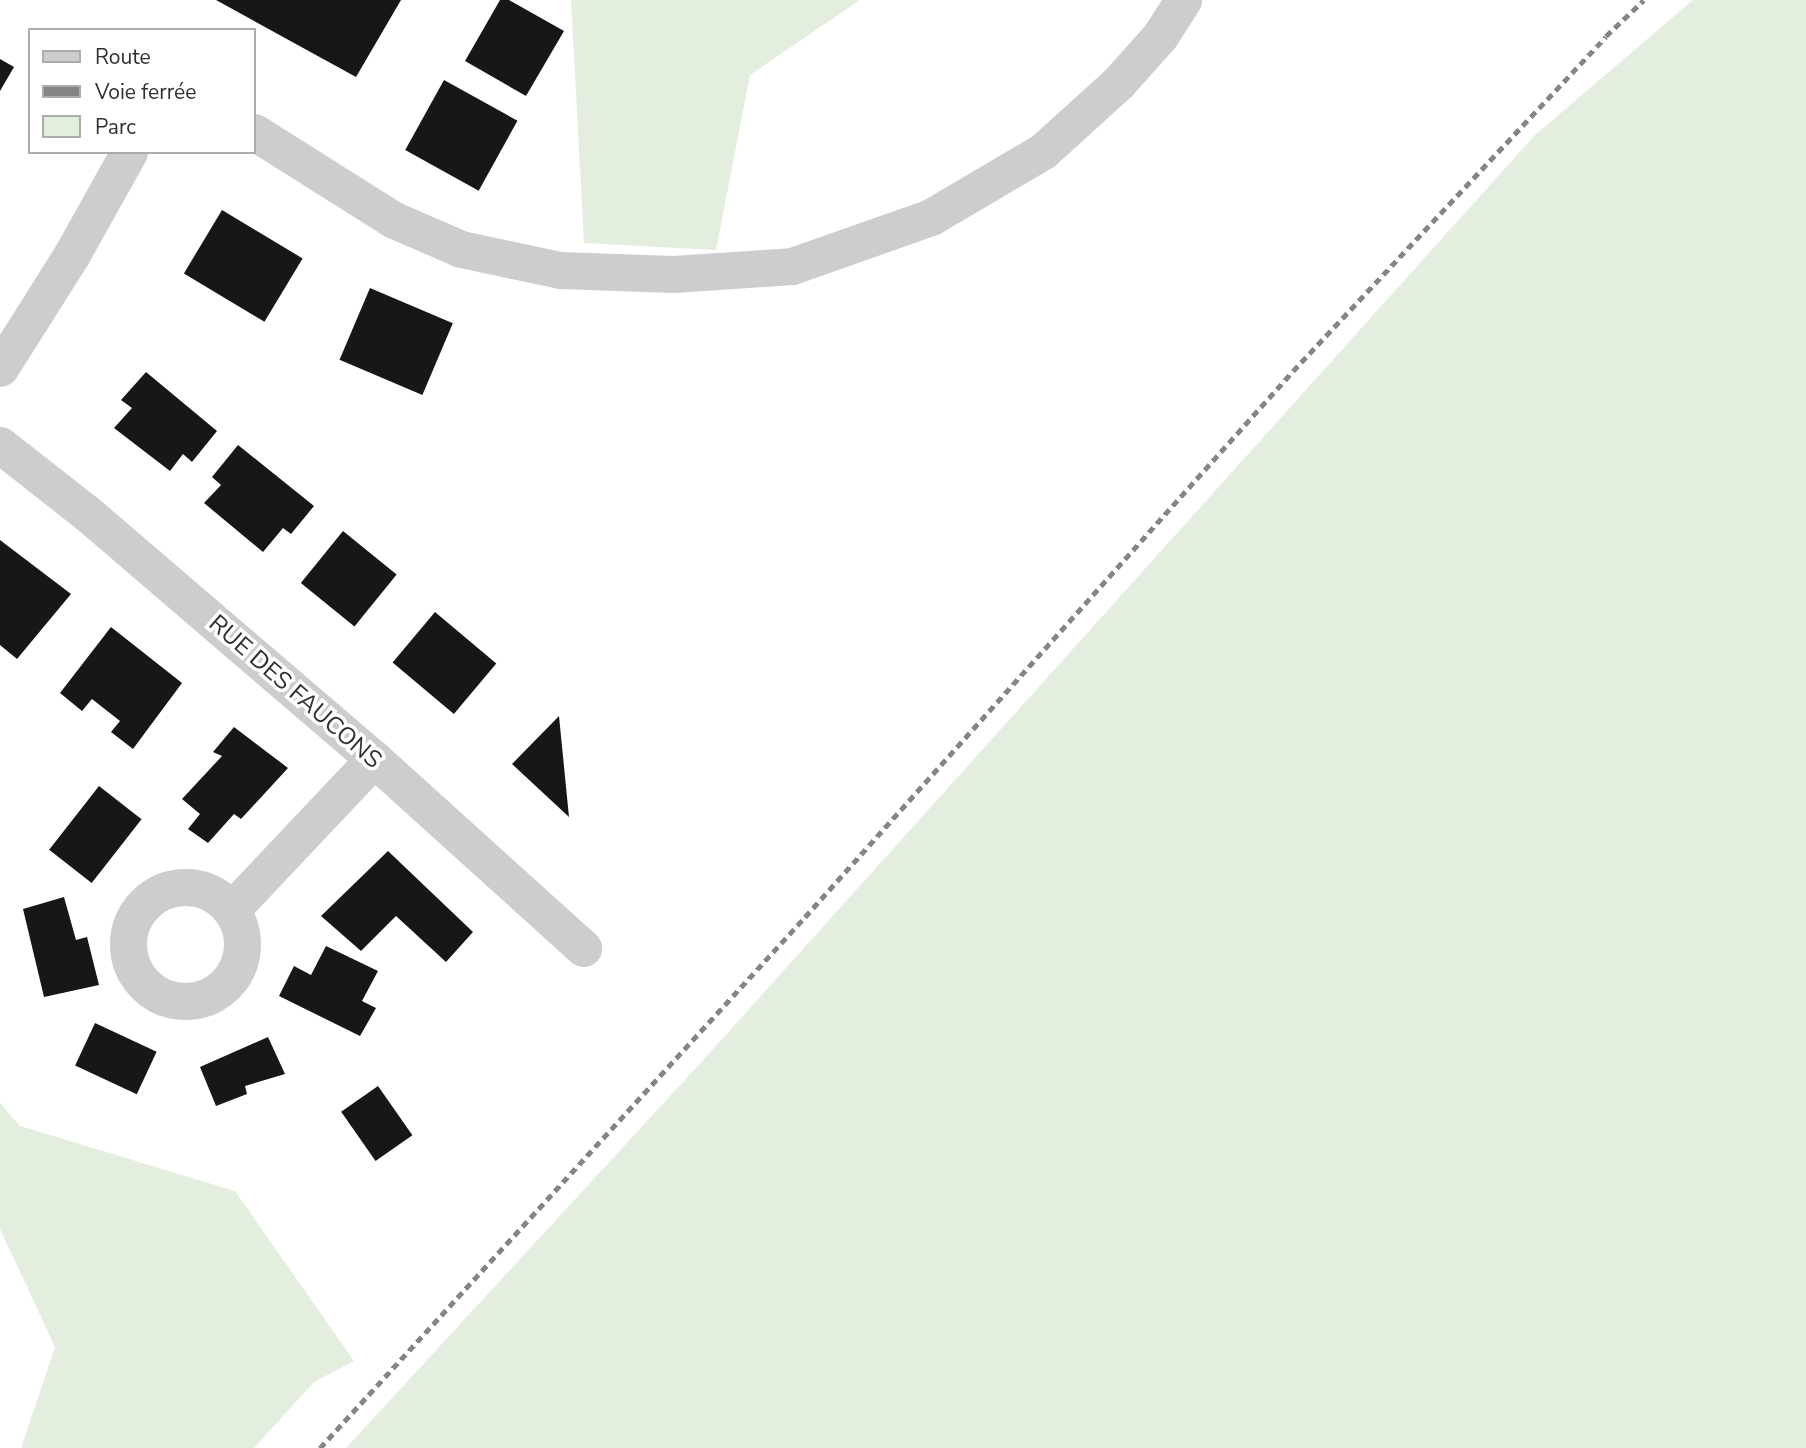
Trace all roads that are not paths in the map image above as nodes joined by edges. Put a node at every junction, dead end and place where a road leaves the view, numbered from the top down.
1 (1183, 0) edge
2 (256, 133) edge
3 (128, 154) edge
4 (0, 368) edge
5 (0, 445) edge
6 (374, 759) junction
7 (231, 910) dead end
8 (583, 948) dead end

1 - 2 street
3 - 4 street
5 - 6 street, RUE DES FAUCONS
6 - 7 street
6 - 8 street, RUE DES FAUCONS

